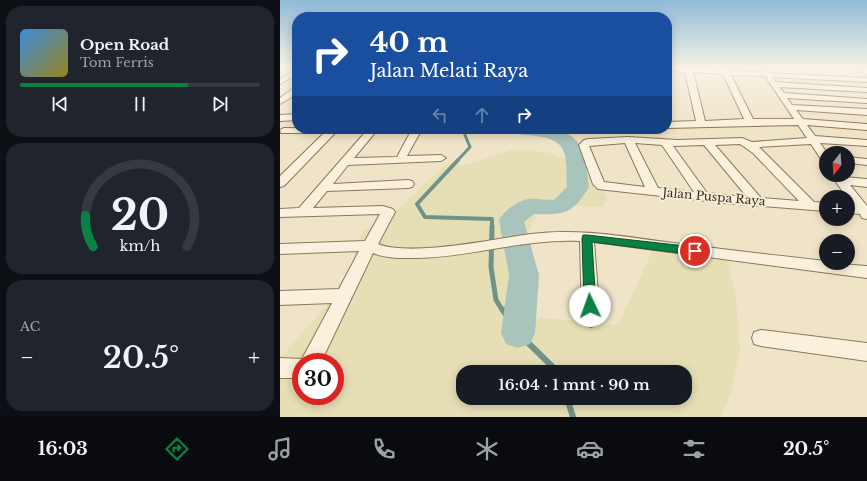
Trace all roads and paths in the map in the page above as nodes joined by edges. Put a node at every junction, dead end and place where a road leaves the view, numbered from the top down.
1 (693, 87) edge
2 (733, 87) edge
3 (776, 87) edge
4 (827, 87) edge
5 (867, 90) edge
6 (292, 94) edge
7 (781, 95) junction
8 (867, 101) edge
9 (280, 102) edge
10 (790, 107) junction
11 (867, 112) edge
12 (280, 118) edge
13 (292, 119) edge
14 (750, 122) junction
15 (800, 122) junction
16 (292, 123) edge
17 (701, 124) junction
18 (672, 125) edge
19 (867, 127) edge
20 (292, 131) edge
21 (282, 132) edge
22 (327, 134) edge
23 (369, 134) edge
24 (414, 134) edge
25 (628, 140) junction
26 (813, 140) junction
27 (707, 142) junction
28 (666, 143) junction
29 (867, 144) edge
30 (750, 145) junction
31 (819, 149) edge
32 (441, 158) dead end
33 (400, 160) junction
34 (855, 161) edge
35 (346, 162) junction
36 (867, 162) edge
37 (855, 180) edge
38 (280, 182) edge
39 (841, 182) edge
40 (867, 182) edge
41 (408, 184) dead end
42 (323, 188) junction
43 (654, 192) junction
44 (703, 196) junction
45 (758, 202) junction
46 (810, 205) junction
47 (819, 206) edge
48 (855, 210) edge
49 (303, 212) junction
50 (866, 212) edge
51 (280, 213) edge
52 (587, 238) junction
53 (369, 246) junction
54 (280, 249) edge
55 (867, 272) edge
56 (345, 296) junction
57 (280, 298) edge
58 (591, 319) dead end
59 (761, 338) dead end
60 (867, 352) edge
61 (316, 353) edge
62 (280, 368) edge
63 (292, 368) edge

1 - 17 street
2 - 14 street
3 - 7 street
4 - 5 street
6 - 9 street
7 - 8 street
7 - 10 street
10 - 11 street
10 - 15 street
12 - 13 street
14 - 15 street
14 - 17 street
15 - 19 street
15 - 26 street
16 - 21 street
17 - 18 street
20 - 21 street
22 - 38 street
23 - 35 street
24 - 33 street
25 - 28 street
25 - 43 street
25 - 43 street, Jalan Puspa Raya
26 - 29 street
26 - 30 street
26 - 31 street
27 - 28 street
27 - 30 street
27 - 45 street
28 - 44 street
30 - 46 street
32 - 33 street
33 - 35 street
34 - 36 street
35 - 42 street
37 - 40 street
39 - 50 street
41 - 42 street
42 - 49 street
43 - 44 street, Jalan Puspa Raya
44 - 45 street, Jalan Puspa Raya
45 - 46 street, Jalan Puspa Raya
46 - 47 street, Jalan Puspa Raya
48 - 50 street
49 - 51 street
49 - 53 street
52 - 53 street
52 - 55 street
52 - 58 street
53 - 54 street
53 - 56 street
56 - 57 street
56 - 61 street
59 - 60 street
62 - 63 street

